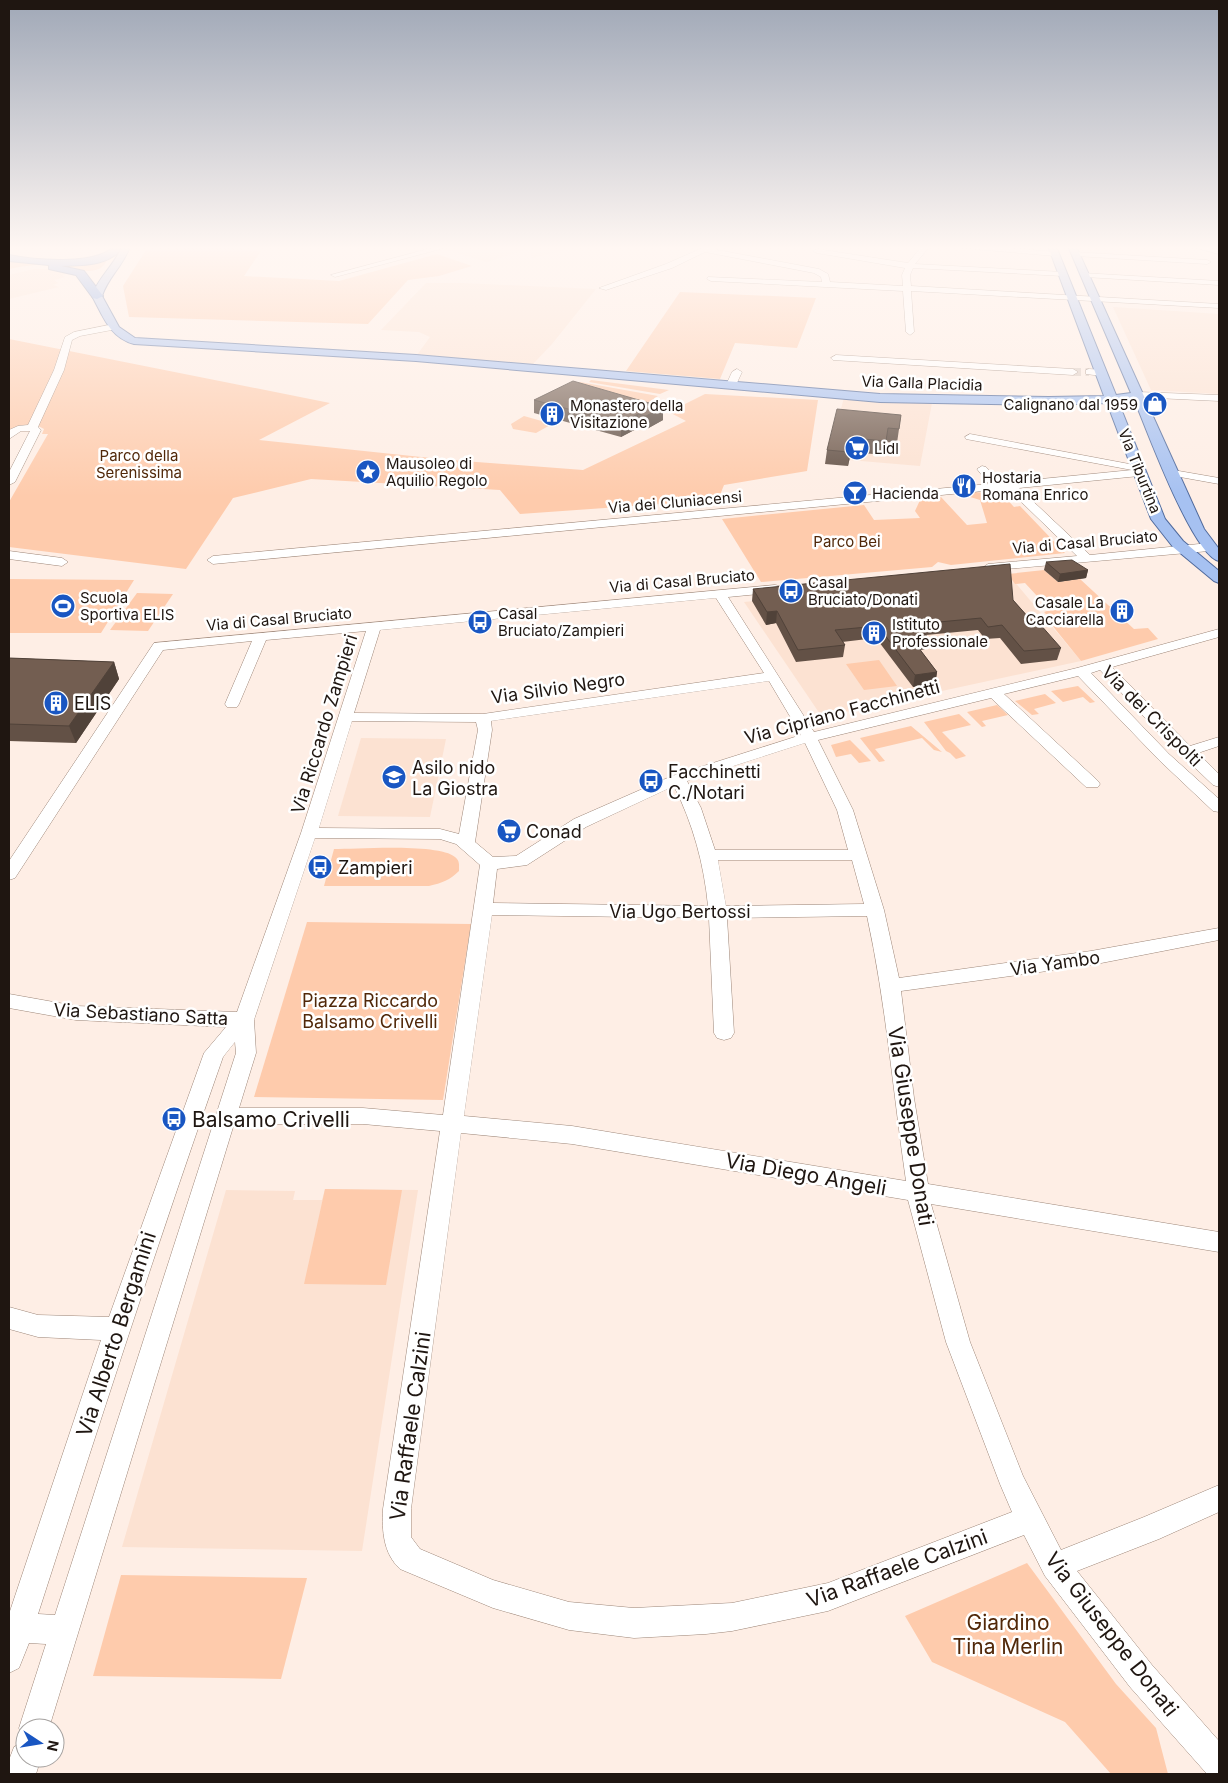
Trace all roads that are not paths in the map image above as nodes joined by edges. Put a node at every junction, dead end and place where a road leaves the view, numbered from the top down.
1 (102, 329) edge
2 (115, 329) edge
3 (1084, 329) edge
4 (1109, 329) edge
5 (836, 358) dead end
6 (737, 372) dead end
7 (1073, 372) tunnel mouth
8 (1089, 372) tunnel mouth
9 (1102, 373) junction
10 (731, 385) junction
11 (1138, 395) junction
12 (1219, 398) edge
13 (1111, 399) junction
14 (34, 430) junction
15 (9, 436) edge
16 (970, 437) dead end
17 (982, 469) dead end
18 (1138, 471) junction
19 (1173, 473) junction
20 (1219, 480) edge
21 (9, 482) edge
22 (1012, 486) junction
23 (998, 488) junction
24 (1184, 549) junction
25 (1214, 552) edge
26 (9, 555) edge
27 (1086, 558) junction
28 (214, 560) dead end
29 (62, 562) dead end
30 (972, 569) edge
31 (1219, 578) edge
32 (787, 588) edge
33 (720, 594) junction
34 (374, 626) junction
35 (1219, 633) edge
36 (260, 638) junction
37 (1103, 665) junction
38 (1081, 671) junction
39 (773, 676) junction
40 (993, 692) junction
41 (232, 704) dead end
42 (344, 722) junction
43 (484, 724) junction
44 (809, 737) junction
45 (1219, 741) edge
46 (1187, 752) junction
47 (678, 779) junction
48 (1219, 782) edge
49 (1092, 784) dead end
50 (1219, 807) edge
51 (309, 833) junction
52 (466, 843) junction
53 (710, 855) junction
54 (858, 855) junction
55 (489, 863) junction
56 (9, 874) edge
57 (484, 909) junction
58 (875, 910) junction
59 (716, 912) junction
60 (1219, 934) edge
61 (891, 986) junction
62 (9, 1001) edge
63 (244, 1020) junction
64 (724, 1033) dead end
65 (226, 1116) junction
66 (452, 1124) junction
67 (917, 1192) junction
68 (1219, 1242) edge
69 (9, 1318) edge
70 (38, 1326) junction
71 (117, 1329) junction
72 (9, 1332) edge
73 (1219, 1498) edge
74 (1029, 1519) junction
75 (1055, 1566) junction
76 (14, 1628) edge
77 (65, 1630) junction
78 (9, 1658) edge
79 (37, 1718) edge
80 (1219, 1764) edge

1 - 14 street
2 - 10 main road, Via Galla Placidia
3 - 9 main road, Via Tiburtina
4 - 11 main road, Via Tiburtina
5 - 7 street
6 - 10 street
8 - 9 street
9 - 13 main road, Via Tiburtina
10 - 13 main road, Via Galla Placidia
11 - 12 street
11 - 13 main road
11 - 19 main road, Via Tiburtina
13 - 18 main road, Via Tiburtina
14 - 15 street
14 - 21 street
16 - 18 street
17 - 23 street
18 - 22 street, Via dei Cluniacensi
18 - 24 main road, Via Tiburtina
19 - 20 street
19 - 25 main road, Via Tiburtina
22 - 23 street, Via dei Cluniacensi
22 - 27 street
23 - 28 street, Via dei Cluniacensi
24 - 25 street, Via di Casal Bruciato
24 - 27 street, Via di Casal Bruciato
24 - 31 main road, Via Tiburtina
26 - 29 street
27 - 30 street, Via di Casal Bruciato
32 - 33 street, Via di Casal Bruciato
33 - 34 street, Via di Casal Bruciato
33 - 39 street, Via Giuseppe Donati
34 - 36 street, Via di Casal Bruciato
34 - 42 street, Via Riccardo Zampieri
35 - 37 street, Via Cipriano Facchinetti
36 - 41 street
36 - 56 street, Via di Casal Bruciato
37 - 38 street, Via Cipriano Facchinetti
37 - 46 street, Via dei Crispolti
38 - 40 street, Via Cipriano Facchinetti
38 - 50 street, Via dei Crispolti
39 - 43 street, Via Silvio Negro
39 - 44 street, Via Giuseppe Donati
40 - 44 street, Via Cipriano Facchinetti
40 - 49 street
42 - 43 street, Via Silvio Negro
42 - 51 street, Via Riccardo Zampieri
43 - 52 street
44 - 47 street, Via Cipriano Facchinetti
44 - 54 street, Via Giuseppe Donati
45 - 46 street
46 - 48 street, Via dei Crispolti
47 - 53 street
47 - 55 street, Via Cipriano Facchinetti
51 - 52 street
51 - 63 street
52 - 55 street
53 - 54 street
53 - 59 street
54 - 58 street, Via Giuseppe Donati
55 - 57 street
57 - 59 street, Via Ugo Bertossi
57 - 66 street
58 - 59 street, Via Ugo Bertossi
58 - 61 street, Via Giuseppe Donati
59 - 64 street
60 - 61 street, Via Yambo
61 - 67 street, Via Giuseppe Donati
62 - 63 street, Via Sebastiano Satta
63 - 65 street
63 - 71 street, Via Alberto Bergamini
65 - 66 street
65 - 77 street
66 - 67 street, Via Diego Angeli
66 - 74 street, Via Raffaele Calzini
67 - 68 street, Via Diego Angeli
67 - 74 street, Via Giuseppe Donati
69 - 70 street
70 - 71 street
70 - 72 street
71 - 76 street, Via Alberto Bergamini
73 - 75 street
74 - 75 street, Via Giuseppe Donati
75 - 80 street, Via Giuseppe Donati
76 - 77 street
76 - 78 street, Via Alberto Bergamini
77 - 79 street

